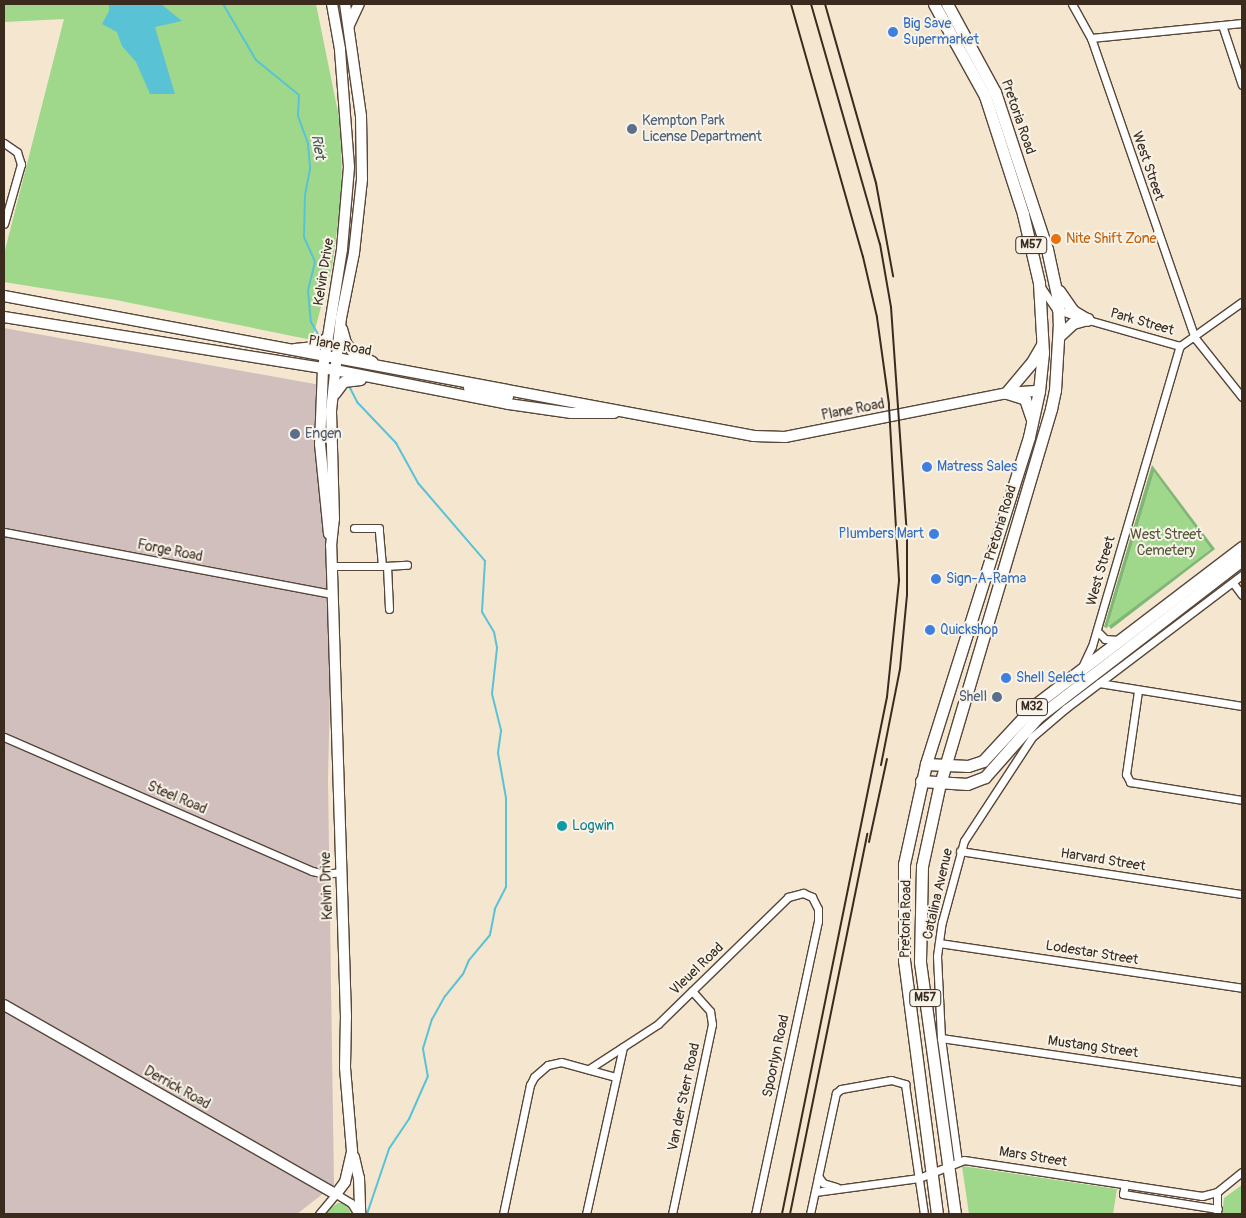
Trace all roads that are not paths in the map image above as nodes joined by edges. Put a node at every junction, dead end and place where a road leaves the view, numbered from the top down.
1 (332, 4) edge
2 (345, 4) edge
3 (359, 4) edge
4 (934, 4) edge
5 (947, 4) edge
6 (1072, 4) edge
7 (1242, 23) edge
8 (1222, 25) junction
9 (349, 26) junction
10 (1091, 38) junction
11 (1242, 85) edge
12 (4, 143) edge
13 (4, 224) edge
14 (1039, 283) junction
15 (1056, 285) junction
16 (4, 296) edge
17 (1242, 302) edge
18 (1059, 310) junction
19 (4, 317) edge
20 (341, 318) junction
21 (1087, 320) junction
22 (1059, 336) junction
23 (327, 338) junction
24 (1195, 338) junction
25 (1043, 343) junction
26 (1180, 346) junction
27 (281, 350) junction
28 (324, 357) junction
29 (336, 365) junction
30 (1057, 366) junction
31 (323, 368) junction
32 (390, 369) junction
33 (437, 378) junction
34 (377, 379) junction
35 (1040, 391) junction
36 (1006, 393) junction
37 (508, 397) dead end
38 (1242, 397) edge
39 (332, 404) junction
40 (1051, 409) junction
41 (672, 421) junction
42 (1033, 423) junction
43 (354, 528) dead end
44 (4, 532) edge
45 (331, 546) junction
46 (1242, 547) edge
47 (1242, 560) edge
48 (407, 565) dead end
49 (332, 566) junction
50 (385, 566) junction
51 (1242, 575) edge
52 (1233, 583) junction
53 (333, 594) junction
54 (1242, 595) edge
55 (389, 609) dead end
56 (973, 621) junction
57 (986, 628) junction
58 (1097, 631) junction
59 (1121, 640) junction
60 (1082, 668) junction
61 (1098, 684) junction
62 (1138, 691) junction
63 (1242, 706) edge
64 (4, 738) edge
65 (950, 749) junction
66 (926, 764) junction
67 (946, 766) junction
68 (968, 766) junction
69 (921, 781) junction
70 (940, 783) junction
71 (1242, 800) edge
72 (960, 851) junction
73 (341, 872) junction
74 (1242, 894) edge
75 (817, 904) joint
76 (939, 943) junction
77 (1242, 988) edge
78 (692, 991) junction
79 (4, 1005) edge
80 (941, 1038) junction
81 (622, 1048) junction
82 (589, 1069) junction
83 (616, 1078) junction
84 (1242, 1082) edge
85 (352, 1151) junction
86 (953, 1163) junction
87 (1242, 1172) edge
88 (931, 1173) junction
89 (818, 1176) junction
90 (919, 1178) junction
91 (1125, 1184) junction
92 (839, 1188) junction
93 (815, 1192) junction
94 (1217, 1192) junction
95 (336, 1194) junction
96 (1217, 1212) edge
97 (318, 1214) edge
98 (359, 1214) edge
99 (503, 1214) edge
100 (586, 1214) edge
101 (672, 1214) edge
102 (755, 1214) edge
103 (810, 1214) edge
104 (924, 1214) edge
105 (937, 1214) edge
106 (955, 1214) edge

1 - 23 street, Kelvin Drive
2 - 9 street, Kelvin Drive
3 - 9 street
4 - 14 main road, Pretoria Road / M57
5 - 15 main road, Pretoria Road / M57
6 - 10 street, West Street
7 - 8 street
8 - 10 street
8 - 11 street
9 - 20 street, Kelvin Drive
10 - 24 street, West Street
12 - 13 street
14 - 18 street
14 - 25 main road, Pretoria Road / M57
15 - 18 main road, Pretoria Road / M57
15 - 21 main road
16 - 27 street, Plane Road
17 - 24 street, Park Street
18 - 21 street, Park Street
18 - 22 main road, Pretoria Road / M57
19 - 31 street, Plane Road
20 - 29 street, Kelvin Drive
20 - 32 street
21 - 22 main road
21 - 26 street, Park Street
22 - 30 main road, Pretoria Road / M57
23 - 27 street
23 - 28 street, Kelvin Drive
24 - 26 street, Park Street
24 - 38 street, West Street
25 - 35 main road, Pretoria Road / M57
25 - 36 main road
26 - 58 street, West Street
27 - 28 street, Plane Road
28 - 29 street, Plane Road
28 - 31 street, Kelvin Drive
29 - 31 street, Plane Road
29 - 32 street, Plane Road
29 - 34 street, Plane Road
29 - 39 street, Kelvin Drive
30 - 35 main road
30 - 40 main road, Pretoria Road / M57
31 - 45 street, Kelvin Drive
32 - 33 street, Plane Road
33 - 37 street
33 - 41 street, Plane Road
34 - 39 street
34 - 41 street, Plane Road
35 - 36 street, Plane Road
35 - 40 main road
35 - 42 main road, Pretoria Road / M57
36 - 41 street, Plane Road
36 - 42 main road
39 - 45 street, Kelvin Drive
40 - 57 main road, Pretoria Road / M57
42 - 56 main road, Pretoria Road / M57
43 - 50 street
44 - 53 street, Forge Road
45 - 49 street, Kelvin Drive
46 - 59 main road, M32
47 - 70 main road, M32
48 - 50 street
49 - 50 street
49 - 53 street, Kelvin Drive
50 - 55 street
51 - 52 street, Catalina Avenue
52 - 54 street
52 - 61 street, Catalina Avenue
53 - 73 street, Kelvin Drive
56 - 57 main road
56 - 66 main road, Pretoria Road / M57
57 - 65 main road, Pretoria Road / M57
58 - 59 street
58 - 60 street, West Street
59 - 60 main road, M32
60 - 68 main road, M32
61 - 62 street
61 - 72 street, Catalina Avenue
62 - 63 street
62 - 71 street
64 - 73 street, Steel Road
65 - 67 main road, Pretoria Road / M57
65 - 68 main road
66 - 67 main road, M32
66 - 69 main road, Pretoria Road / M57
67 - 68 main road, M32
67 - 70 main road, Pretoria Road / M57
69 - 70 main road, M32
69 - 88 main road, Pretoria Road / M57
70 - 86 main road, Pretoria Road / M57
72 - 74 street, Harvard Street
72 - 76 street, Catalina Avenue
73 - 85 street, Kelvin Drive
75 - 78 street, Vleuel Road
75 - 102 street, Spoorlyn Road
76 - 77 street, Lodestar Street
76 - 80 street, Catalina Avenue
78 - 81 street, Vleuel Road
78 - 101 street, Van der Sterr Road
79 - 95 street, Derrick Road
80 - 84 street, Mustang Street
80 - 86 street, Catalina Avenue
81 - 82 street, Vleuel Road
81 - 83 street
82 - 83 street
82 - 99 street
83 - 100 street
85 - 95 street, Kelvin Drive
85 - 98 street
86 - 88 street, Mars Street
86 - 91 street, Mars Street
86 - 106 main road, Pretoria Road / M57
87 - 94 street
88 - 90 street, Mars Street
88 - 105 main road, Pretoria Road / M57
89 - 90 street
89 - 92 street
89 - 93 street
90 - 92 street, Mars Street
90 - 104 street
91 - 94 street, Mars Street
91 - 96 street
92 - 93 street, Mars Street
93 - 103 street
94 - 96 street
95 - 97 street, Kelvin Drive
95 - 98 street

